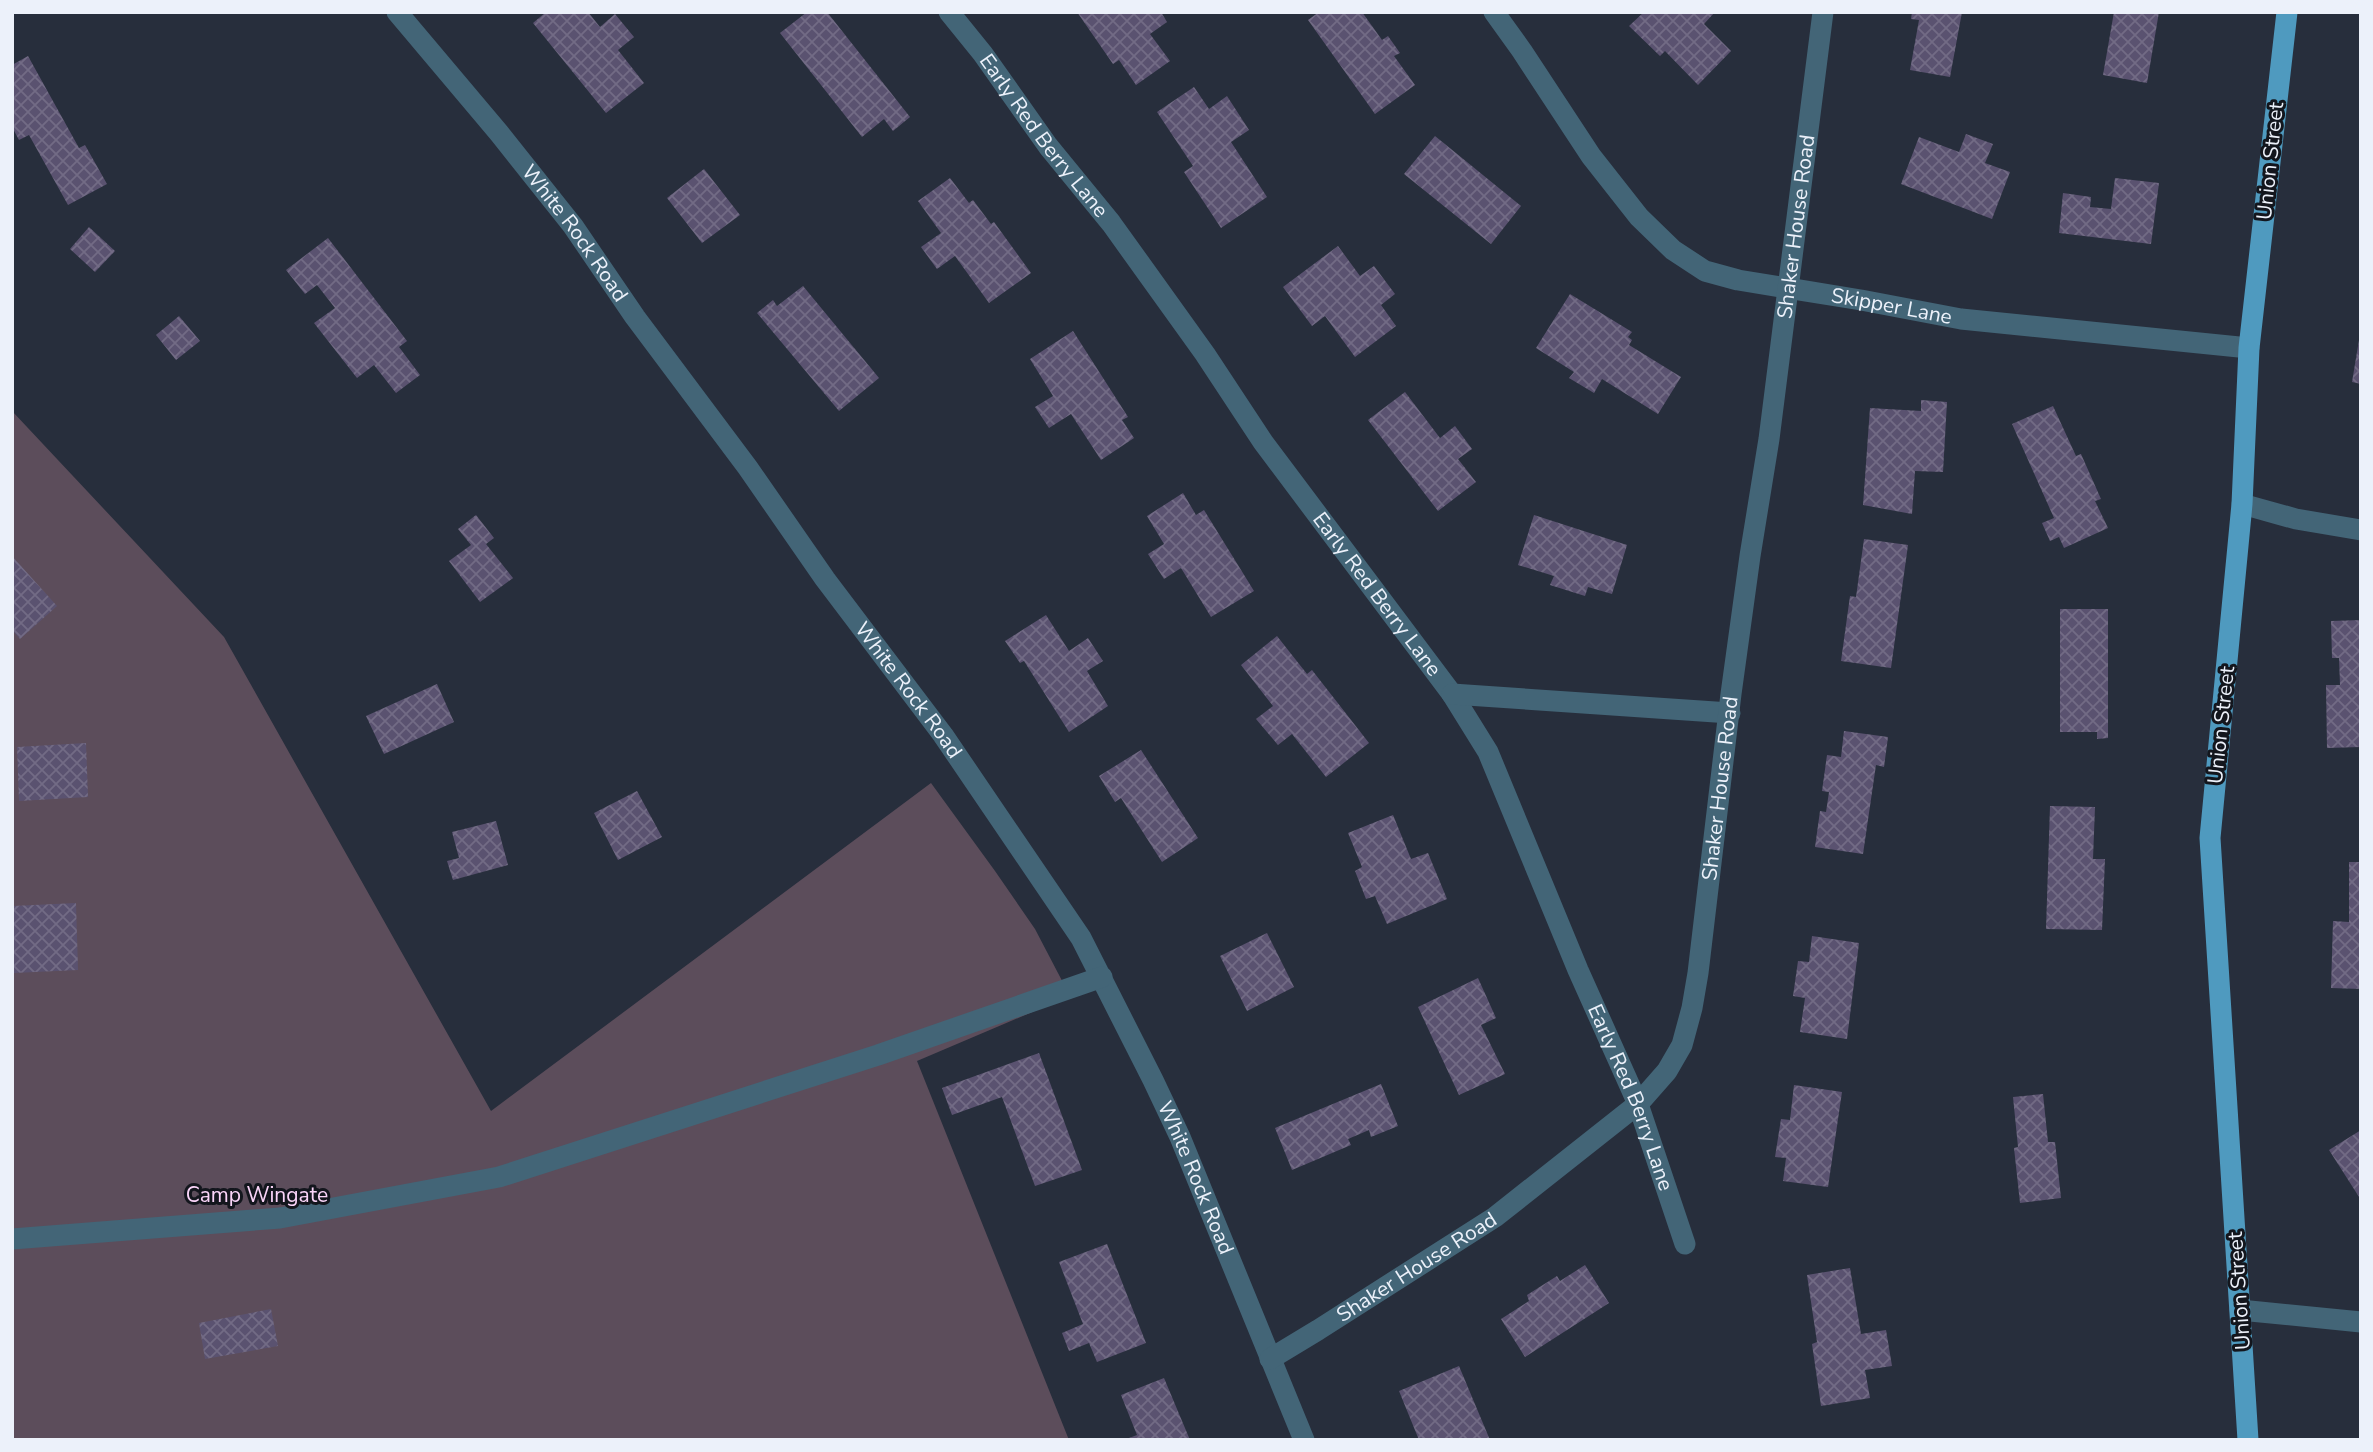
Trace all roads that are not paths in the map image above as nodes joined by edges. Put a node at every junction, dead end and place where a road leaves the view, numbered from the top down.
1 (397, 12) edge
2 (949, 12) edge
3 (1494, 12) edge
4 (1823, 12) edge
5 (2287, 12) edge
6 (1788, 289) junction
7 (2249, 348) junction
8 (2242, 504) junction
9 (2361, 530) edge
10 (1452, 694) junction
11 (1730, 713) junction
12 (1102, 977) junction
13 (1638, 1104) junction
14 (12, 1239) edge
15 (1685, 1244) dead end
16 (2240, 1310) junction
17 (2361, 1322) edge
18 (1270, 1359) junction
19 (1304, 1440) edge
20 (2248, 1440) edge

1 - 12 street, White Rock Road
2 - 10 street, Early Red Berry Lane
3 - 6 street, Skipper Lane
4 - 6 street, Shaker House Road
5 - 7 main road, Union Street
6 - 7 street, Skipper Lane
6 - 11 street, Shaker House Road
7 - 8 main road, Union Street
8 - 9 street
8 - 16 main road, Union Street
10 - 11 street
10 - 13 street, Early Red Berry Lane
11 - 13 street, Shaker House Road
12 - 14 street
12 - 18 street, White Rock Road
13 - 15 street, Early Red Berry Lane
13 - 18 street, Shaker House Road
16 - 17 street
16 - 20 main road, Union Street
18 - 19 street, White Rock Road

